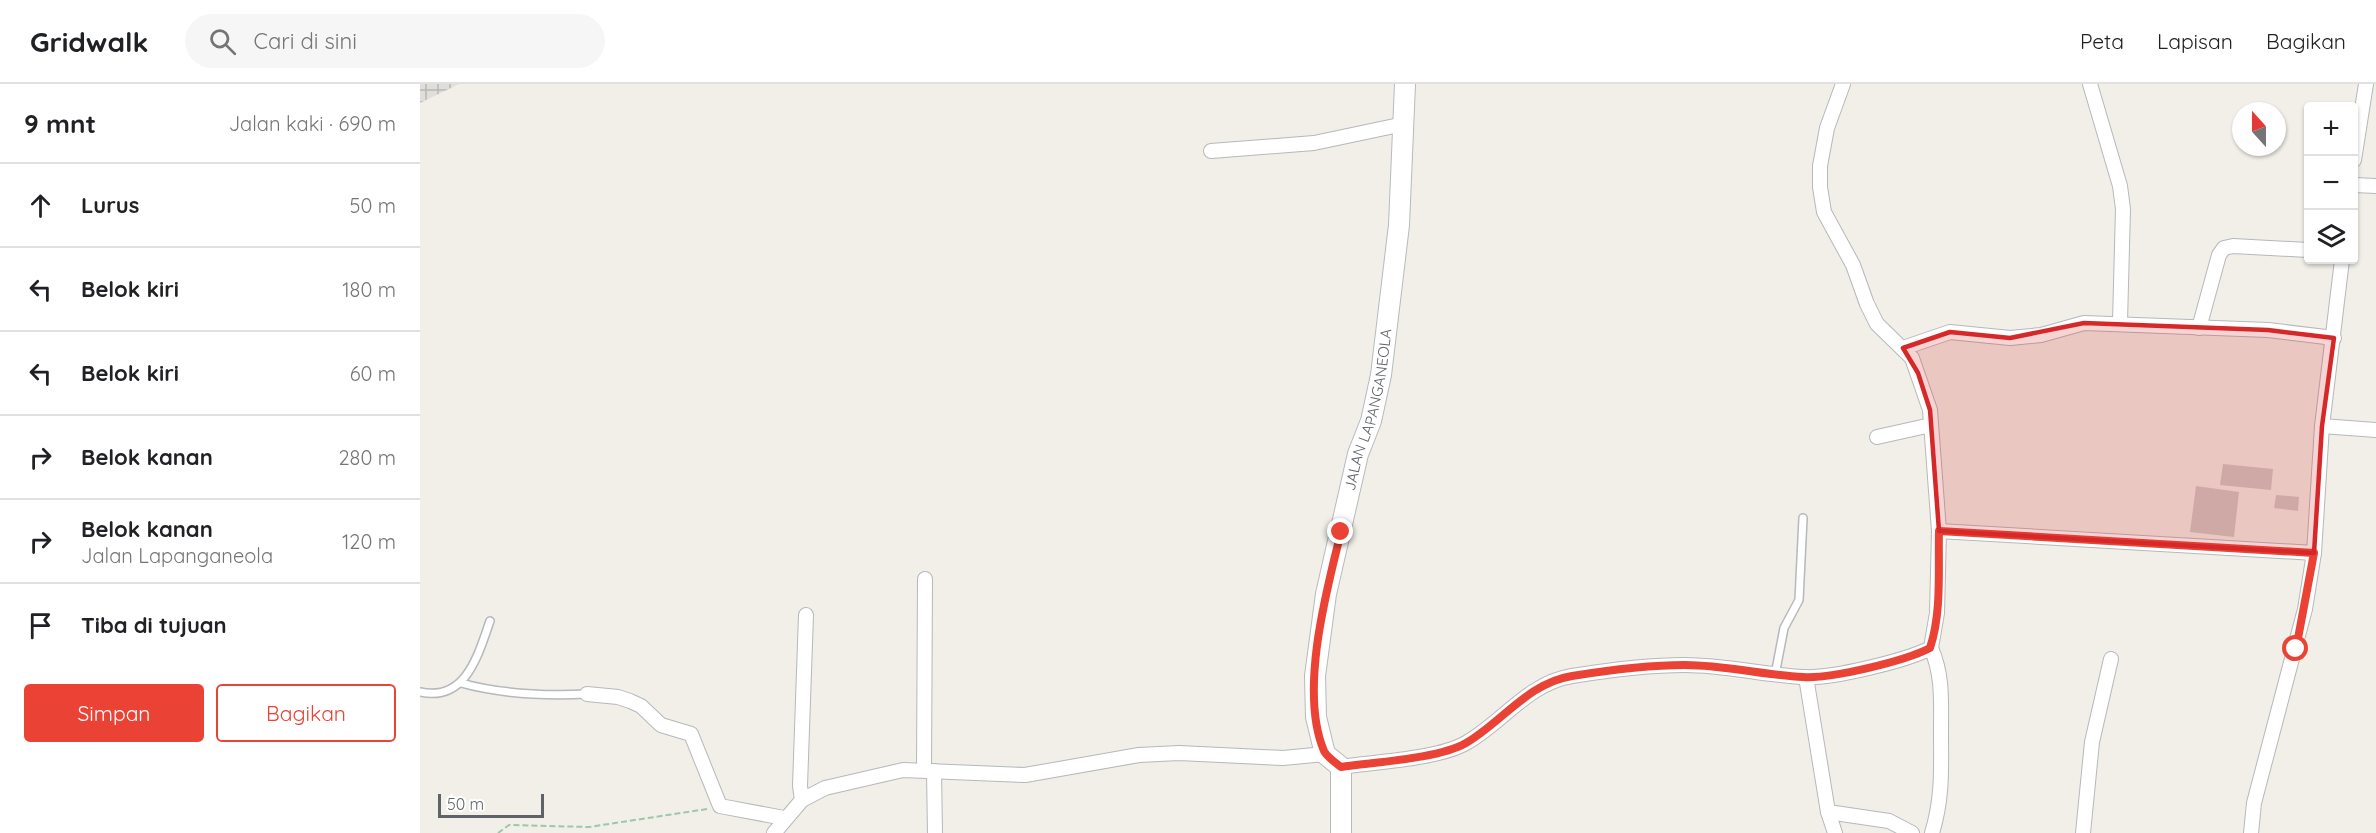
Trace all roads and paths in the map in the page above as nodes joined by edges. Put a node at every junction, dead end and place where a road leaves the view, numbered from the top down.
1 (1405, 84) edge
2 (1843, 84) edge
3 (2090, 84) edge
4 (2366, 84) edge
5 (1404, 124) junction
6 (1211, 151) dead end
7 (2355, 156) edge
8 (2358, 185) edge
9 (2376, 186) edge
10 (2304, 250) edge
11 (2342, 264) edge
12 (2120, 322) junction
13 (2199, 328) junction
14 (2334, 338) junction
15 (1903, 348) junction
16 (1931, 425) junction
17 (2322, 426) junction
18 (2376, 430) edge
19 (1877, 437) dead end
20 (1803, 518) dead end
21 (1939, 531) junction
22 (2314, 553) junction
23 (925, 579) dead end
24 (806, 615) dead end
25 (490, 621) dead end
26 (1930, 648) junction
27 (2111, 659) dead end
28 (1774, 675) junction
29 (1806, 677) junction
30 (461, 683) junction
31 (420, 692) edge
32 (587, 694) joint
33 (1325, 753) junction
34 (1341, 767) junction
35 (929, 771) junction
36 (802, 800) junction
37 (720, 806) junction
38 (1828, 812) junction
39 (784, 818) junction
40 (498, 833) edge
41 (774, 833) edge
42 (935, 833) edge
43 (1341, 833) edge
44 (1835, 833) edge
45 (1912, 833) edge
46 (1932, 833) edge
47 (2083, 833) edge
48 (2251, 833) edge

1 - 5 street, JALAN LAPANGANEOLA
2 - 15 street
3 - 12 street
4 - 7 street
5 - 6 street
5 - 33 street, JALAN LAPANGANEOLA
8 - 9 street
10 - 13 street
11 - 14 street
12 - 13 street
12 - 15 street
13 - 14 street
14 - 17 street
15 - 16 street
16 - 19 street
16 - 21 street
17 - 18 street
17 - 22 street
20 - 28 lane
21 - 22 street
21 - 26 street
22 - 48 street
23 - 35 street
24 - 36 street
25 - 30 lane
26 - 29 street
26 - 46 street
27 - 47 street
28 - 29 street
28 - 34 street
29 - 38 street
30 - 31 lane
30 - 32 lane
32 - 37 street
33 - 34 street
33 - 35 street
34 - 43 street
35 - 36 street
35 - 42 street
36 - 39 street
37 - 39 street
37 - 40 path
38 - 44 street
38 - 45 street
39 - 41 street

